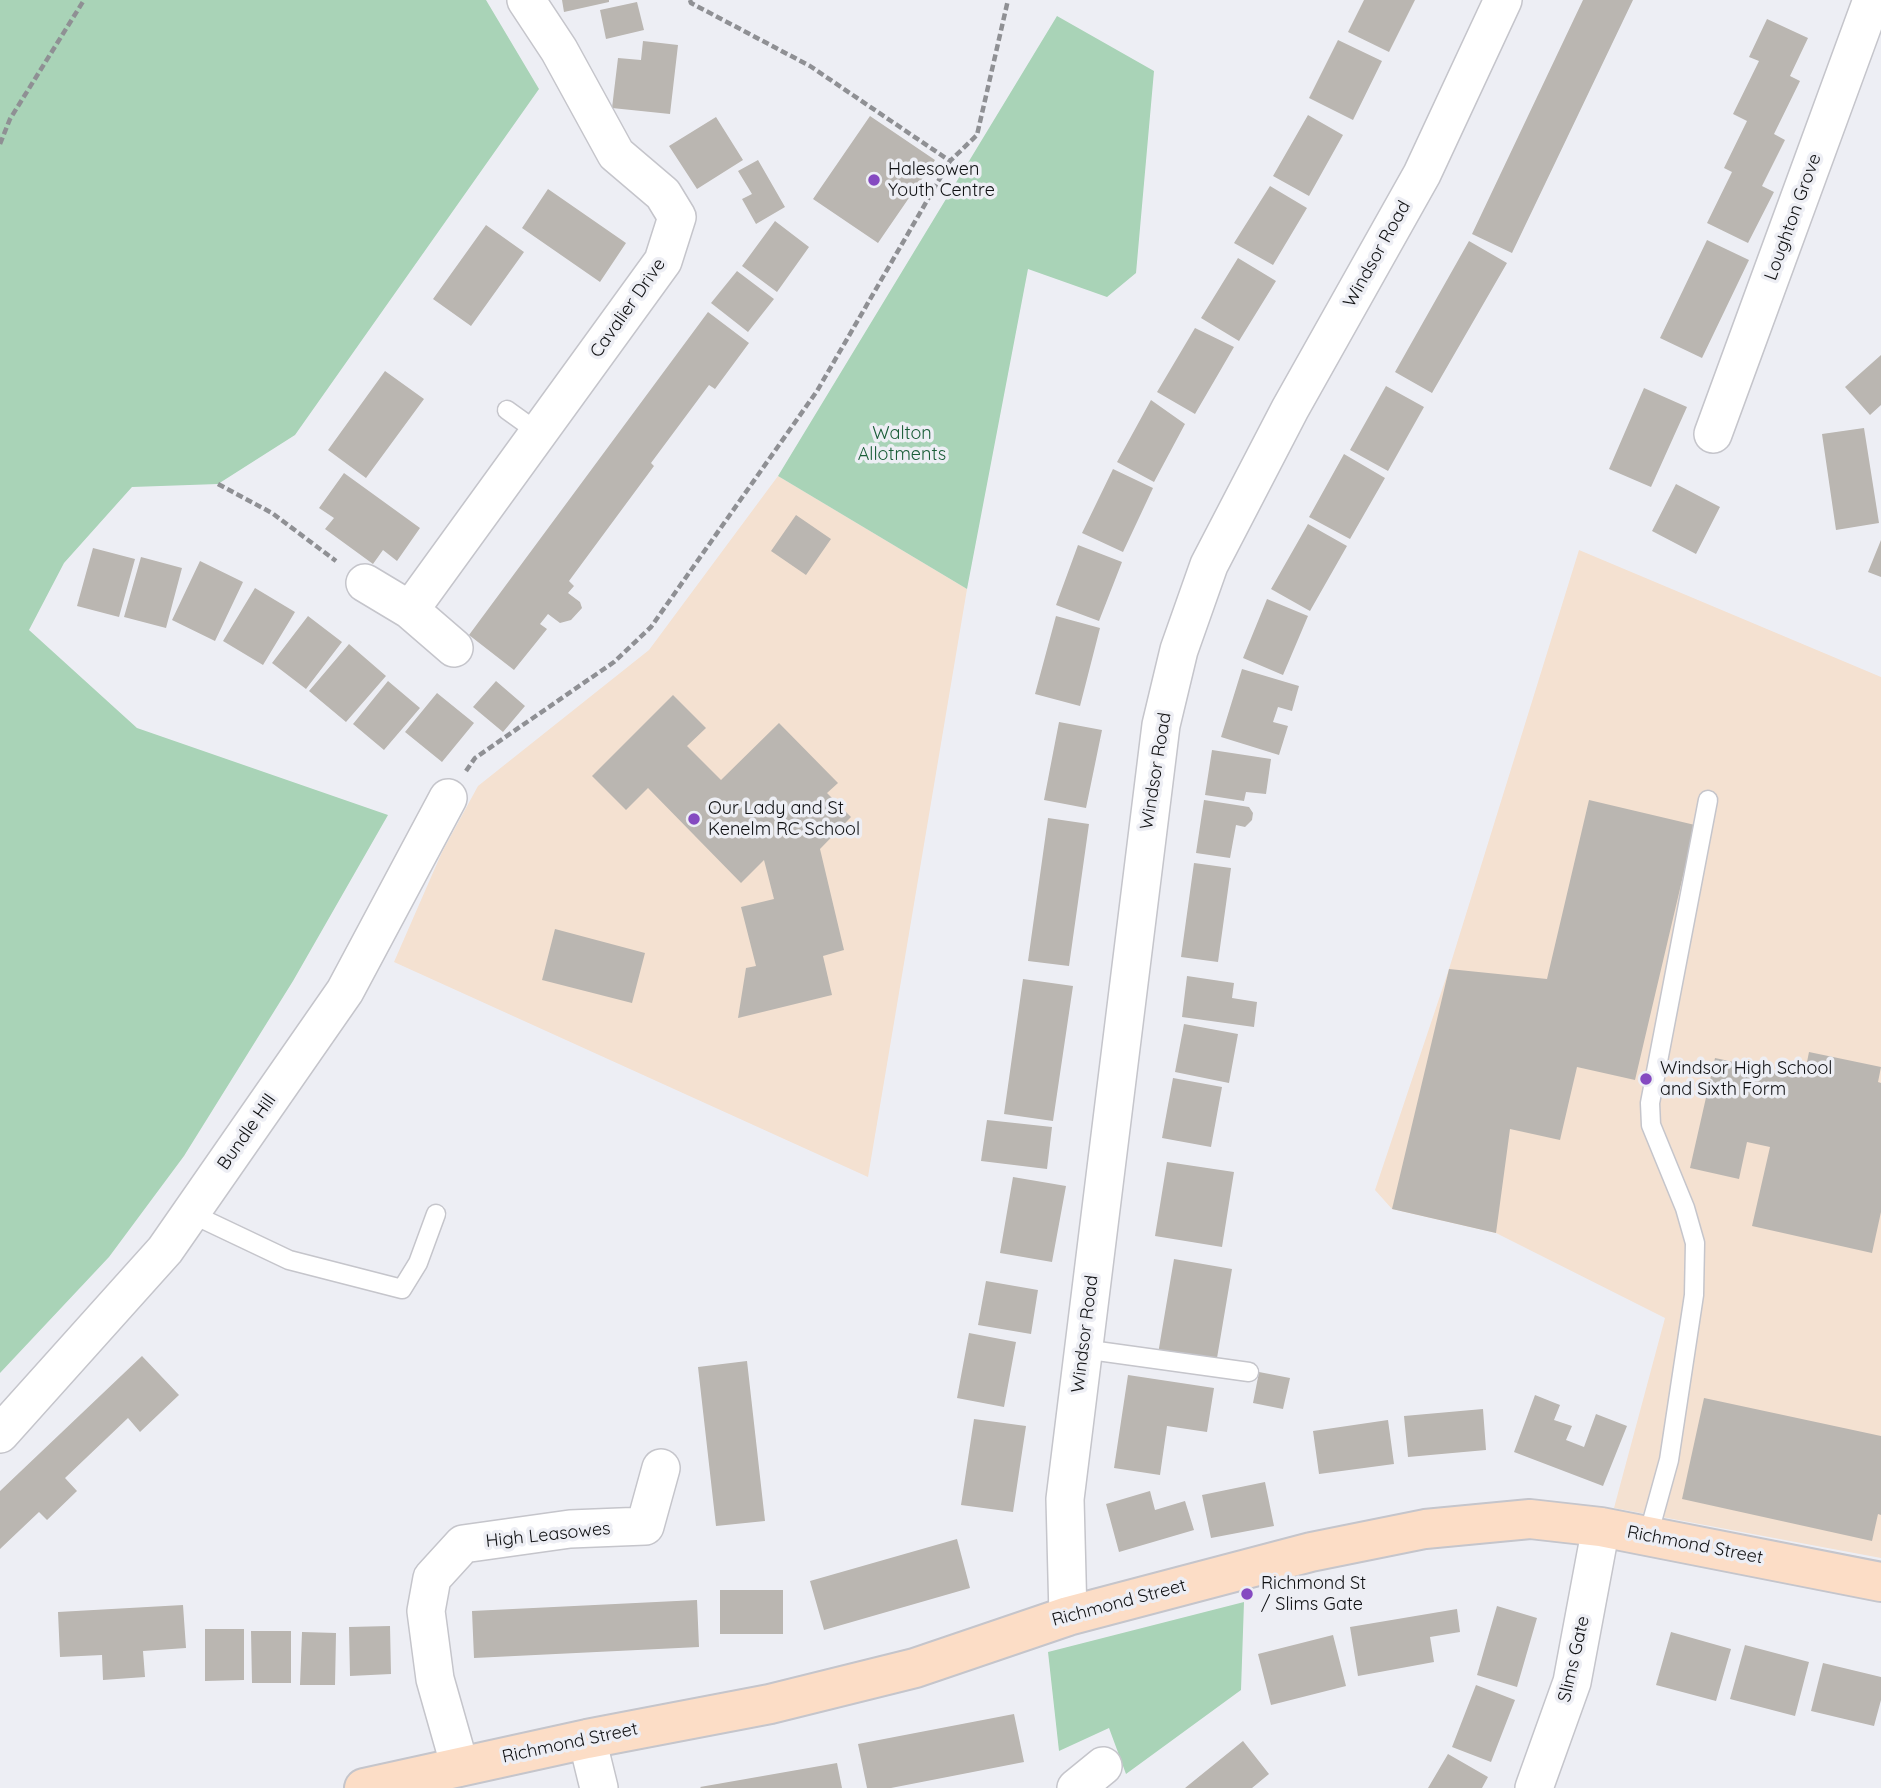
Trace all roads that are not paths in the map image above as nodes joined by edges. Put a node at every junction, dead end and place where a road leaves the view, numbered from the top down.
1 (526, 0) edge
2 (1503, 0) edge
3 (1872, 0) edge
4 (506, 410) dead end
5 (539, 433) junction
6 (1713, 434) dead end
7 (365, 583) road end
8 (410, 610) junction
9 (454, 648) dead end
10 (448, 798) road end
11 (1707, 800) dead end
12 (190, 1213) junction
13 (436, 1214) dead end
14 (1083, 1349) junction
15 (1249, 1372) dead end
16 (0, 1434) edge
17 (661, 1468) dead end
18 (1601, 1527) junction
19 (1648, 1536) junction
20 (1881, 1582) edge
21 (1068, 1616) junction
22 (587, 1739) junction
23 (460, 1767) junction
24 (364, 1788) edge
25 (599, 1788) edge
26 (1534, 1788) edge

1 - 5 street, Cavalier Drive
2 - 14 street, Windsor Road
3 - 6 street, Loughton Grove
4 - 5 lane
5 - 8 street, Cavalier Drive
7 - 8 street
8 - 9 street
10 - 12 street, Bundle Hill
11 - 19 lane
12 - 13 lane
12 - 16 street, Bundle Hill
14 - 15 lane
14 - 21 street, Windsor Road
17 - 23 street, High Leasowes
18 - 19 street, Richmond Street
18 - 21 street, Richmond Street
18 - 26 street, Slims Gate
19 - 20 street, Richmond Street
21 - 22 street, Richmond Street
22 - 23 street, Richmond Street
22 - 25 street
23 - 24 street, Richmond Street

